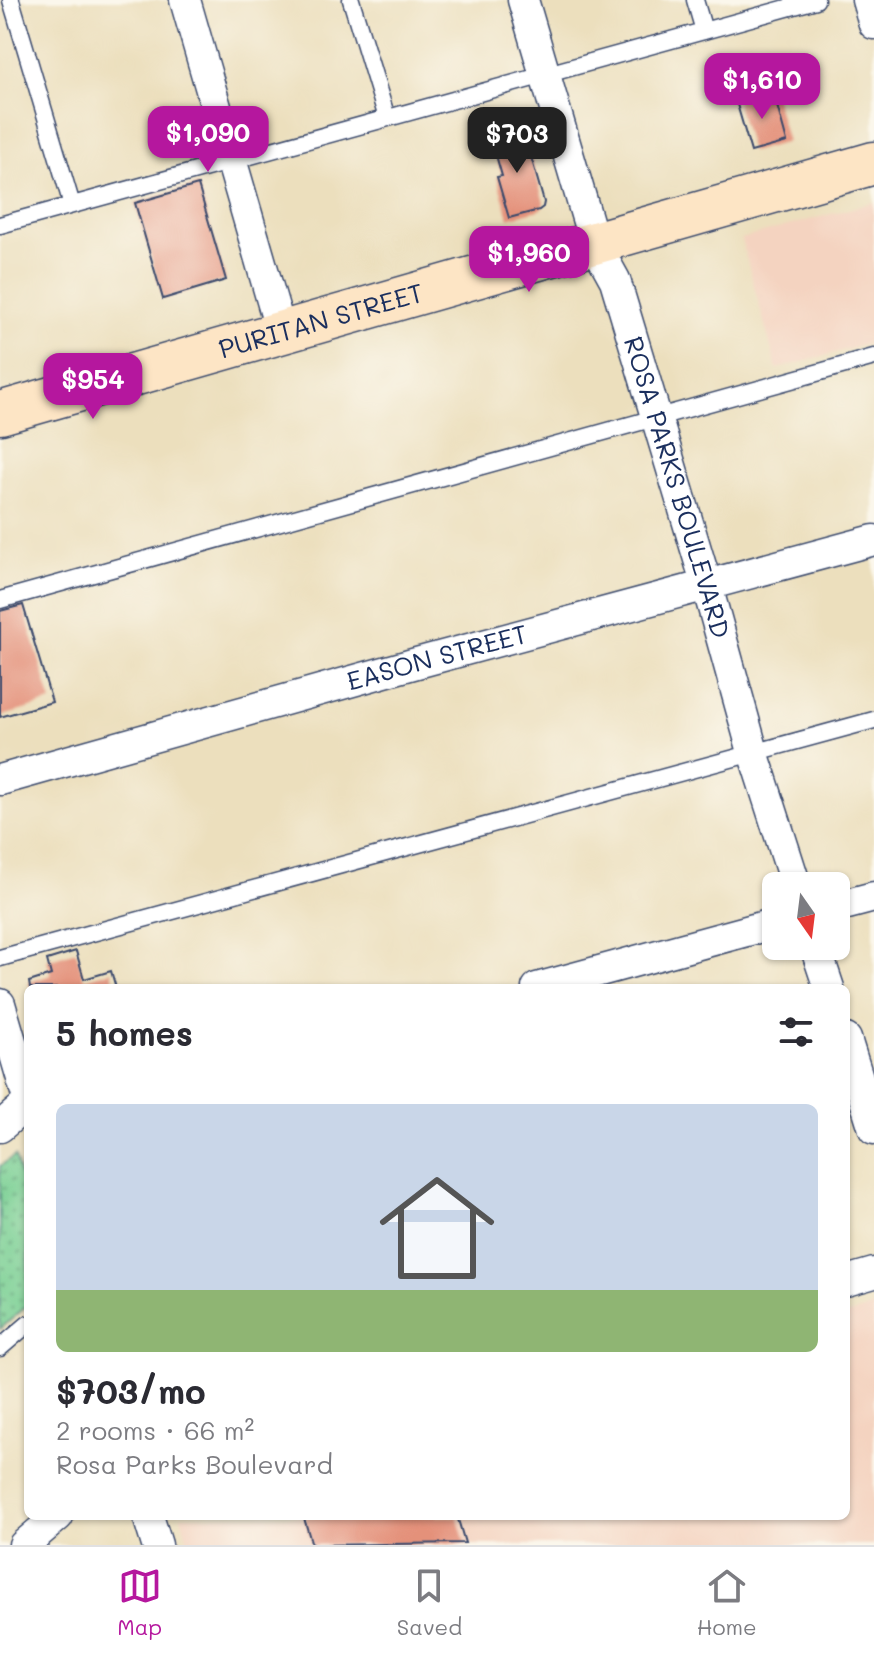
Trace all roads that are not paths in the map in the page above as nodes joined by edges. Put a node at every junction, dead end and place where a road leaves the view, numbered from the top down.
1 (11, 0) edge
2 (185, 0) edge
3 (351, 0) edge
4 (523, 0) edge
5 (695, 0) edge
6 (816, 0) edge
7 (867, 0) edge
8 (874, 24) edge
9 (704, 31) junction
10 (545, 75) junction
11 (387, 118) junction
12 (232, 161) junction
13 (874, 163) edge
14 (72, 205) junction
15 (0, 225) edge
16 (594, 242) junction
17 (281, 332) junction
18 (874, 357) edge
19 (0, 413) edge
20 (655, 418) junction
21 (874, 540) edge
22 (707, 586) junction
23 (0, 600) edge
24 (874, 720) edge
25 (753, 752) junction
26 (0, 780) edge
27 (792, 872) edge
28 (874, 897) edge
29 (850, 903) edge
30 (762, 927) edge
31 (0, 958) edge
32 (820, 960) edge
33 (552, 984) edge
34 (828, 984) edge
35 (0, 1004) edge
36 (850, 1053) edge
37 (24, 1087) edge
38 (861, 1091) edge
39 (24, 1105) edge
40 (0, 1127) edge
41 (874, 1129) edge
42 (874, 1273) edge
43 (850, 1280) edge
44 (24, 1327) edge
45 (0, 1348) edge
46 (53, 1520) edge
47 (149, 1520) edge
48 (24, 1545) edge
49 (157, 1545) edge

1 - 14 lane
2 - 12 street
3 - 11 lane
4 - 10 street, ROSA PARKS BOULEVARD
5 - 9 lane
6 - 9 lane
7 - 8 street
9 - 10 lane
10 - 11 lane
10 - 16 street, ROSA PARKS BOULEVARD
11 - 12 lane
12 - 14 lane
12 - 17 street
13 - 16 street, PURITAN STREET
14 - 15 lane
16 - 17 street, PURITAN STREET
16 - 20 street, ROSA PARKS BOULEVARD
17 - 19 street, PURITAN STREET
18 - 20 lane
20 - 22 street, ROSA PARKS BOULEVARD
20 - 23 lane
21 - 22 street, EASON STREET
22 - 25 street, ROSA PARKS BOULEVARD
22 - 26 street, EASON STREET
24 - 25 lane
25 - 27 street, ROSA PARKS BOULEVARD
25 - 31 lane
28 - 29 street
30 - 33 street
32 - 34 street
35 - 37 street
36 - 38 street
38 - 41 street
39 - 40 street
42 - 43 street
44 - 45 lane
46 - 48 street
47 - 49 street

